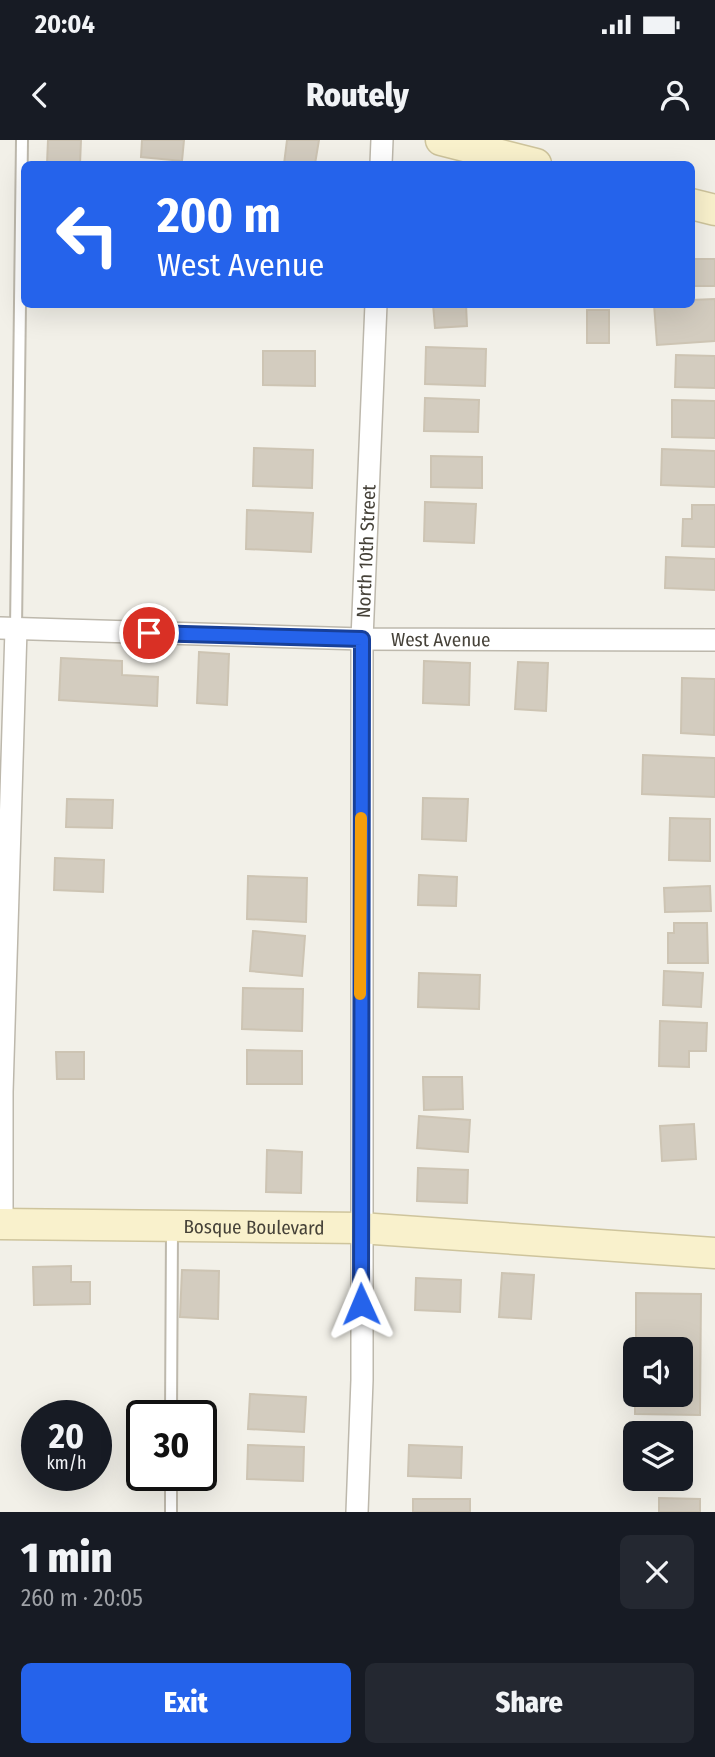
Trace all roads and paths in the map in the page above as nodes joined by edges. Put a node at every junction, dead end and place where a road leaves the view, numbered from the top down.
1 (22, 140) edge
2 (382, 140) edge
3 (441, 140) edge
4 (21, 161) edge
5 (381, 161) edge
6 (525, 161) edge
7 (21, 175) edge
8 (695, 205) edge
9 (715, 210) edge
10 (376, 308) edge
11 (8, 629) edge
12 (362, 639) junction
13 (715, 640) edge
14 (1, 1224) edge
15 (172, 1226) junction
16 (360, 1228) junction
17 (715, 1254) edge
18 (171, 1400) edge
19 (171, 1491) edge
20 (171, 1512) edge
21 (357, 1512) edge

1 - 4 lane
2 - 5 street
3 - 6 main road
7 - 11 lane
8 - 9 main road
10 - 12 street, North 10th Street
11 - 12 street, West Avenue
11 - 14 street
12 - 13 street, West Avenue
12 - 16 street, North 10th Street
14 - 15 main road, Bosque Boulevard
15 - 16 main road, Bosque Boulevard
15 - 18 lane
16 - 17 main road, Bosque Boulevard
16 - 21 street, North 10th Street
19 - 20 lane

